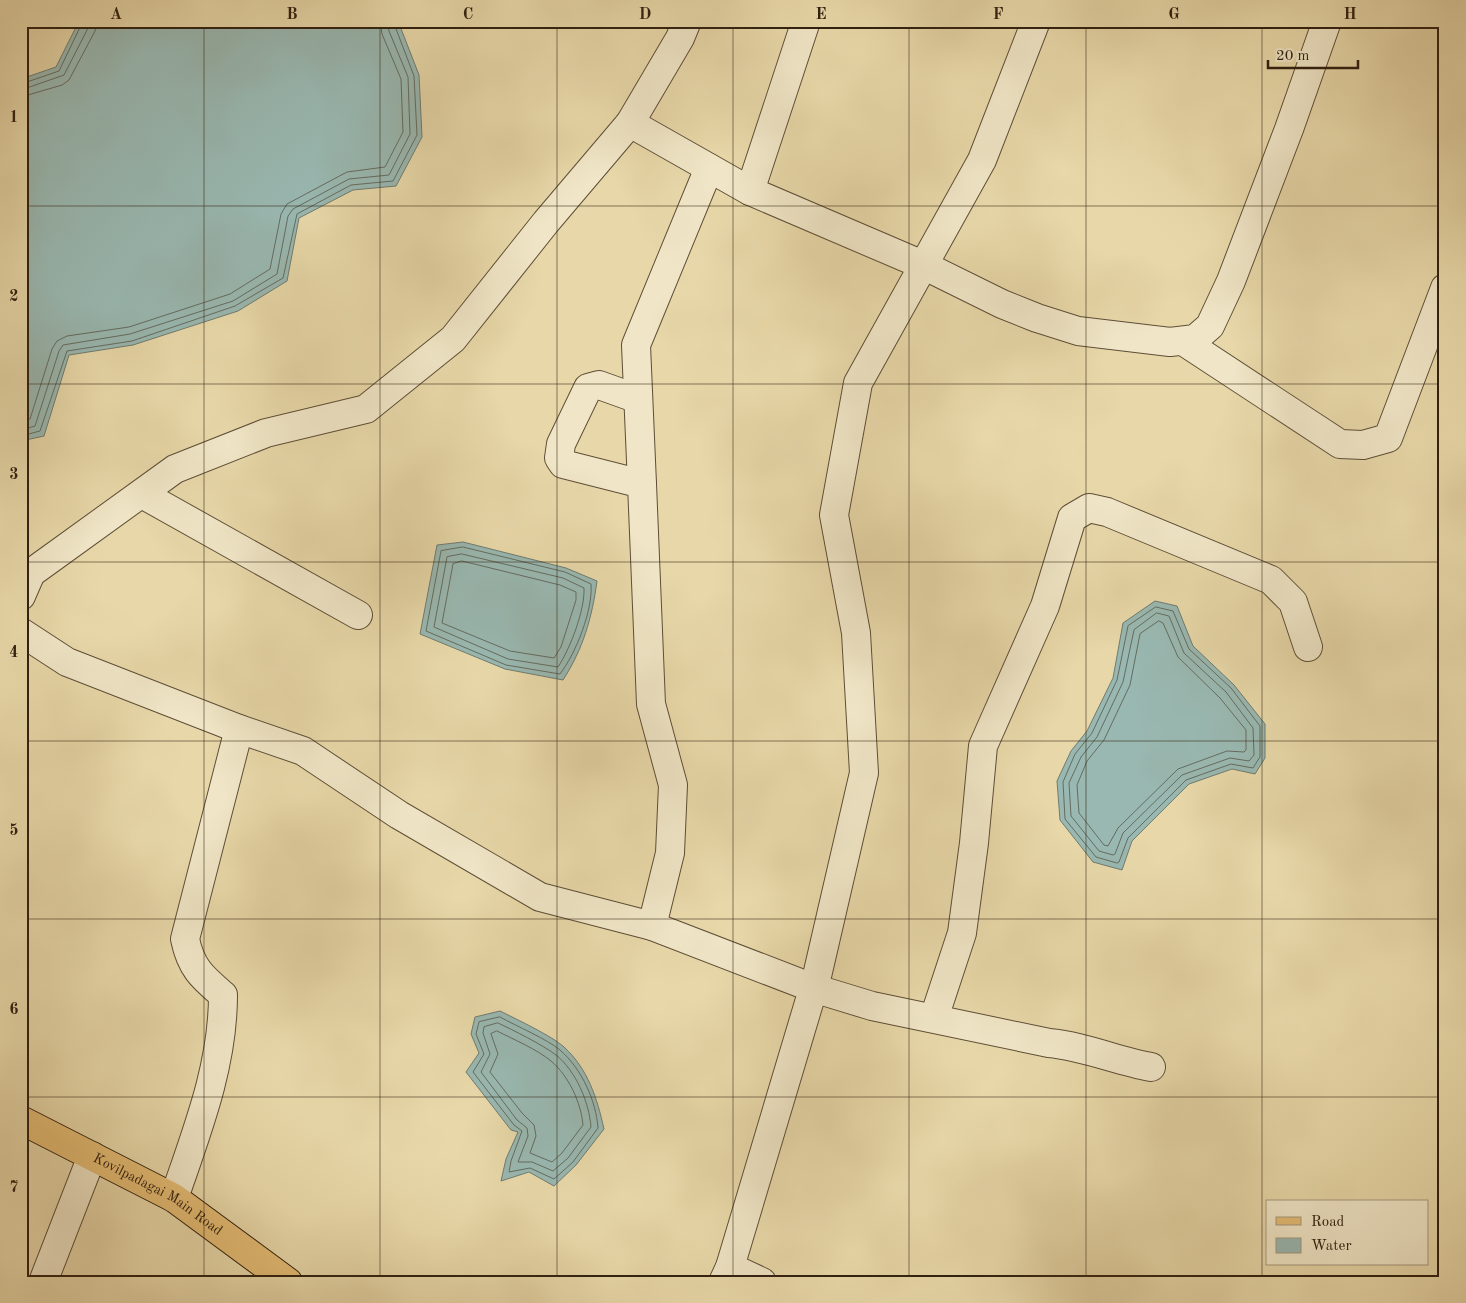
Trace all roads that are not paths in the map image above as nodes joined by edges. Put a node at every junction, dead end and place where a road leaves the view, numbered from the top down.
1 (688, 21) edge
2 (806, 21) edge
3 (1036, 21) edge
4 (1327, 21) edge
5 (630, 123) junction
6 (710, 168) junction
7 (750, 190) junction
8 (923, 265) junction
9 (1445, 288) edge
10 (1183, 341) junction
11 (638, 399) junction
12 (642, 484) junction
13 (142, 494) junction
14 (21, 596) edge
15 (358, 615) dead end
16 (21, 632) edge
17 (1308, 647) dead end
18 (239, 729) junction
19 (652, 926) junction
20 (814, 988) junction
21 (934, 1018) junction
22 (1151, 1067) dead end
23 (21, 1120) edge
24 (92, 1156) junction
25 (174, 1198) junction
26 (726, 1275) edge
27 (44, 1282) edge
28 (288, 1282) edge
29 (762, 1282) edge

1 - 5 street
2 - 7 street
3 - 8 street
4 - 10 street
5 - 6 street
5 - 13 street
6 - 7 street
6 - 11 street
7 - 8 street
8 - 10 street
8 - 20 street
9 - 10 street
11 - 12 street
11 - 12 street
12 - 19 street
13 - 14 street
13 - 15 street
16 - 18 street
17 - 21 street
18 - 19 street
18 - 25 street
19 - 20 street
20 - 21 street
20 - 26 street
21 - 22 street
23 - 24 main road, Kovilpadagai Main Road
24 - 25 main road, Kovilpadagai Main Road
24 - 27 street
25 - 28 main road, Kovilpadagai Main Road
26 - 29 street

